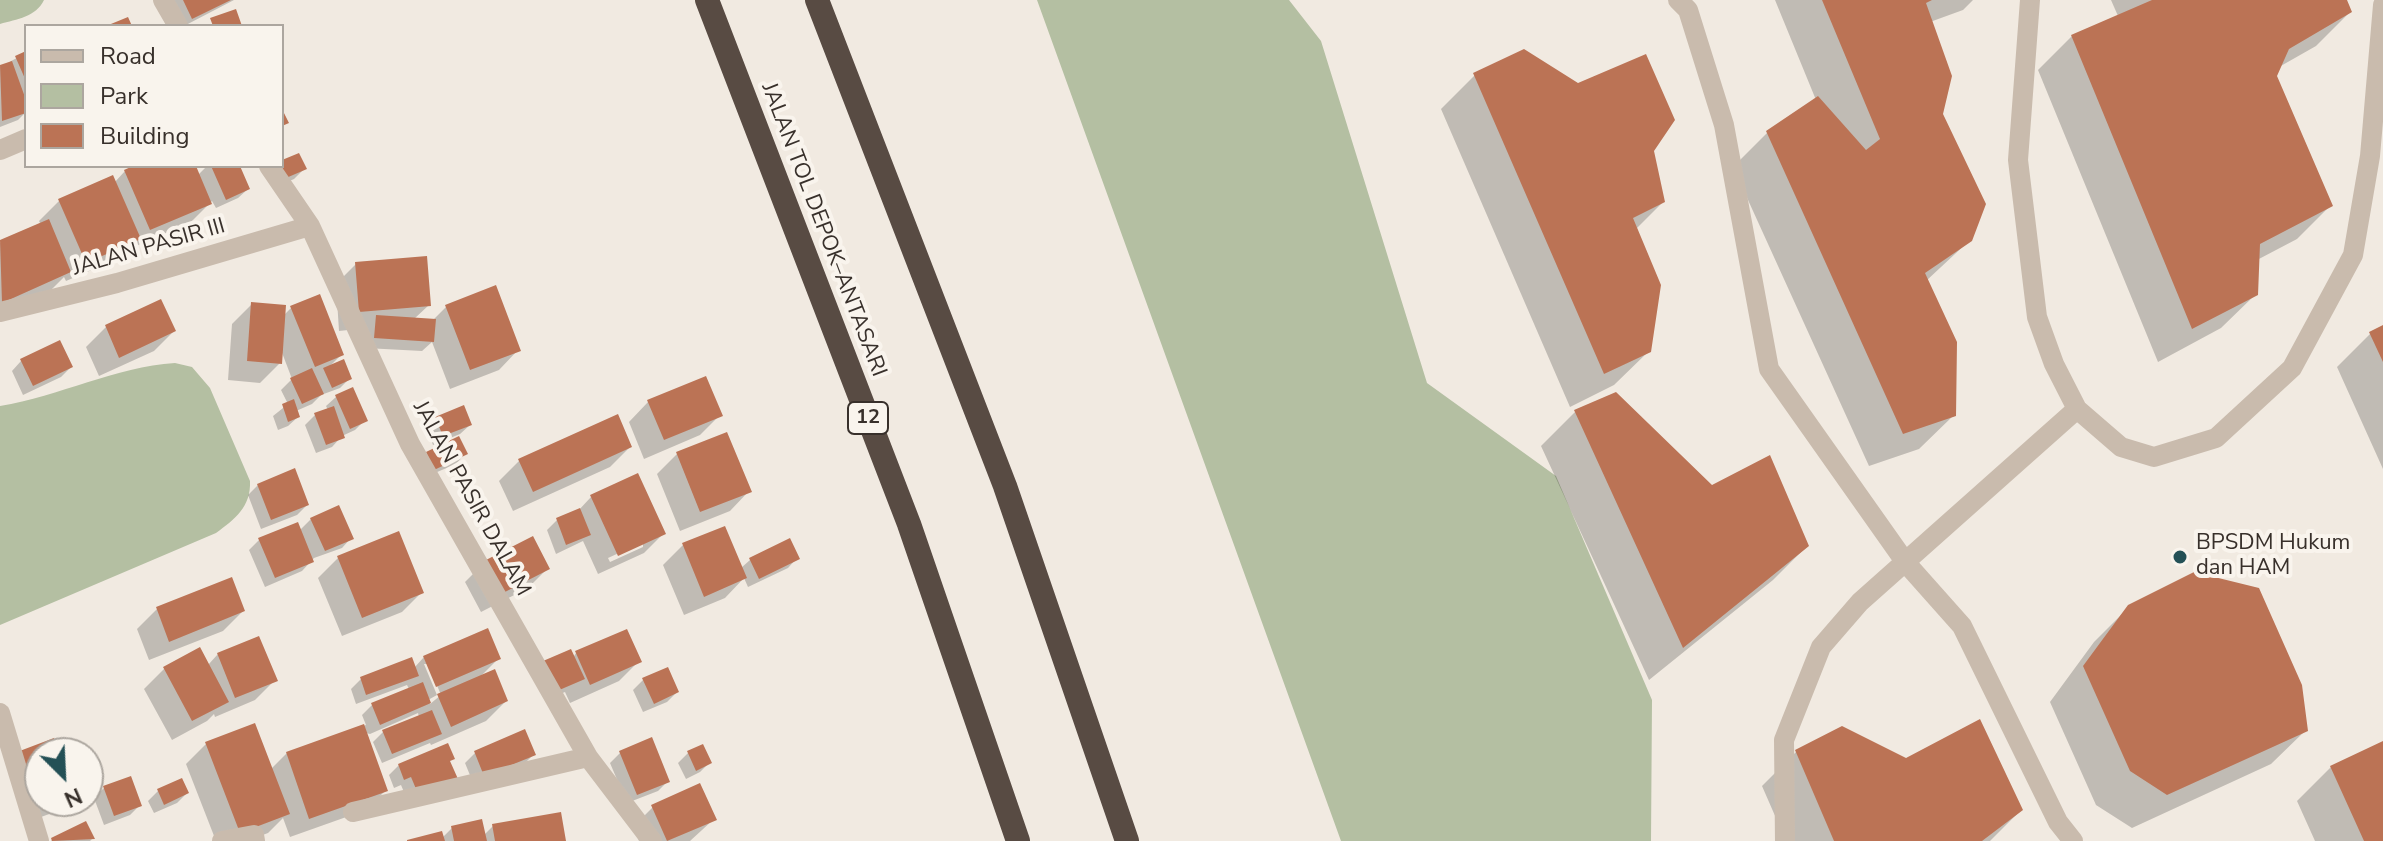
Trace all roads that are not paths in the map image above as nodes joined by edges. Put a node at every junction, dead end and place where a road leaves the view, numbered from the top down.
1 (163, 0) edge
2 (707, 0) edge
3 (817, 0) edge
4 (1678, 0) edge
5 (2030, 0) edge
6 (2383, 5) edge
7 (177, 24) edge
8 (24, 140) edge
9 (0, 150) edge
10 (2376, 153) edge
11 (270, 168) edge
12 (310, 226) junction
13 (0, 312) edge
14 (2077, 409) junction
15 (1906, 563) junction
16 (0, 713) edge
17 (588, 757) junction
18 (353, 812) dead end
19 (2057, 832) edge
20 (39, 841) edge
21 (222, 841) edge
22 (255, 841) edge
23 (652, 841) edge
24 (1018, 841) edge
25 (1127, 841) edge
26 (1785, 841) edge
27 (2073, 841) edge

1 - 7 street
2 - 24 highway, JALAN TOL DEPOK–ANTASARI / 12
3 - 25 highway
4 - 15 street
5 - 14 street
6 - 10 street
8 - 9 street
10 - 14 street
11 - 12 street, JALAN PASIR DALAM
12 - 13 street, JALAN PASIR III
12 - 17 street, JALAN PASIR DALAM
14 - 15 street
15 - 19 street
15 - 26 street
16 - 20 street
17 - 18 street
17 - 23 street, JALAN PASIR DALAM
19 - 27 street
21 - 22 street

